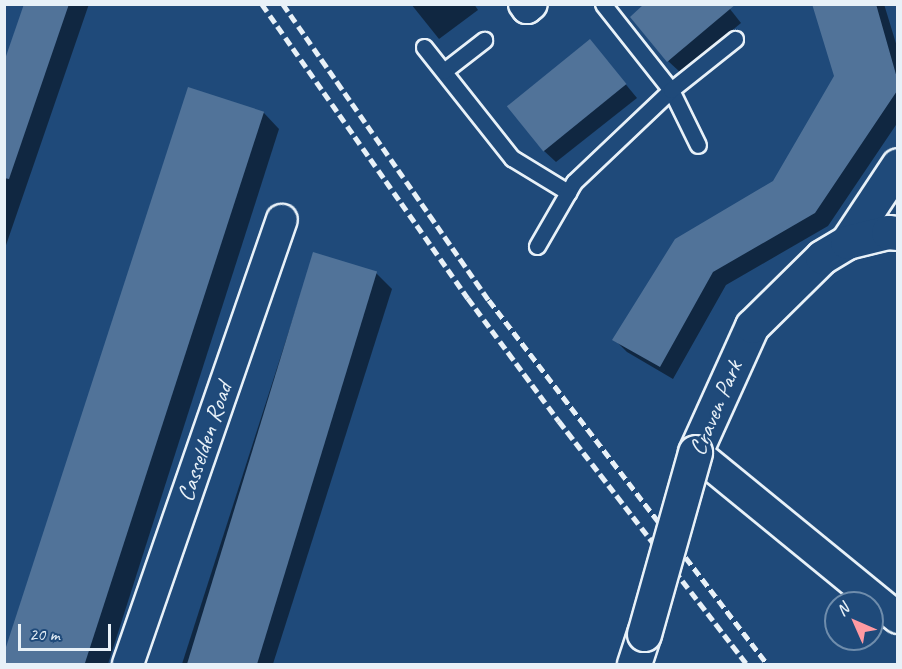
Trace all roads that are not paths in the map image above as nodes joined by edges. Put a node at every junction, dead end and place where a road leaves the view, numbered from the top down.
1 (525, 4) edge
2 (532, 4) edge
3 (603, 4) edge
4 (735, 39) dead end
5 (484, 40) dead end
6 (424, 47) dead end
7 (444, 71) junction
8 (670, 90) junction
9 (698, 145) dead end
10 (897, 165) edge
11 (568, 192) junction
12 (282, 220) dead end
13 (897, 233) edge
14 (847, 242) junction
15 (537, 246) dead end
16 (695, 453) junction
17 (897, 618) edge
18 (128, 664) edge
19 (634, 664) edge

1 - 2 street
3 - 8 lane
4 - 8 lane
5 - 7 lane
6 - 7 lane
7 - 11 lane
8 - 9 lane
8 - 11 lane
10 - 14 street
11 - 15 lane
12 - 18 street, Casselden Road
13 - 14 street, Craven Park
14 - 16 street, Craven Park
16 - 17 street
16 - 19 street, Craven Park, bridge

